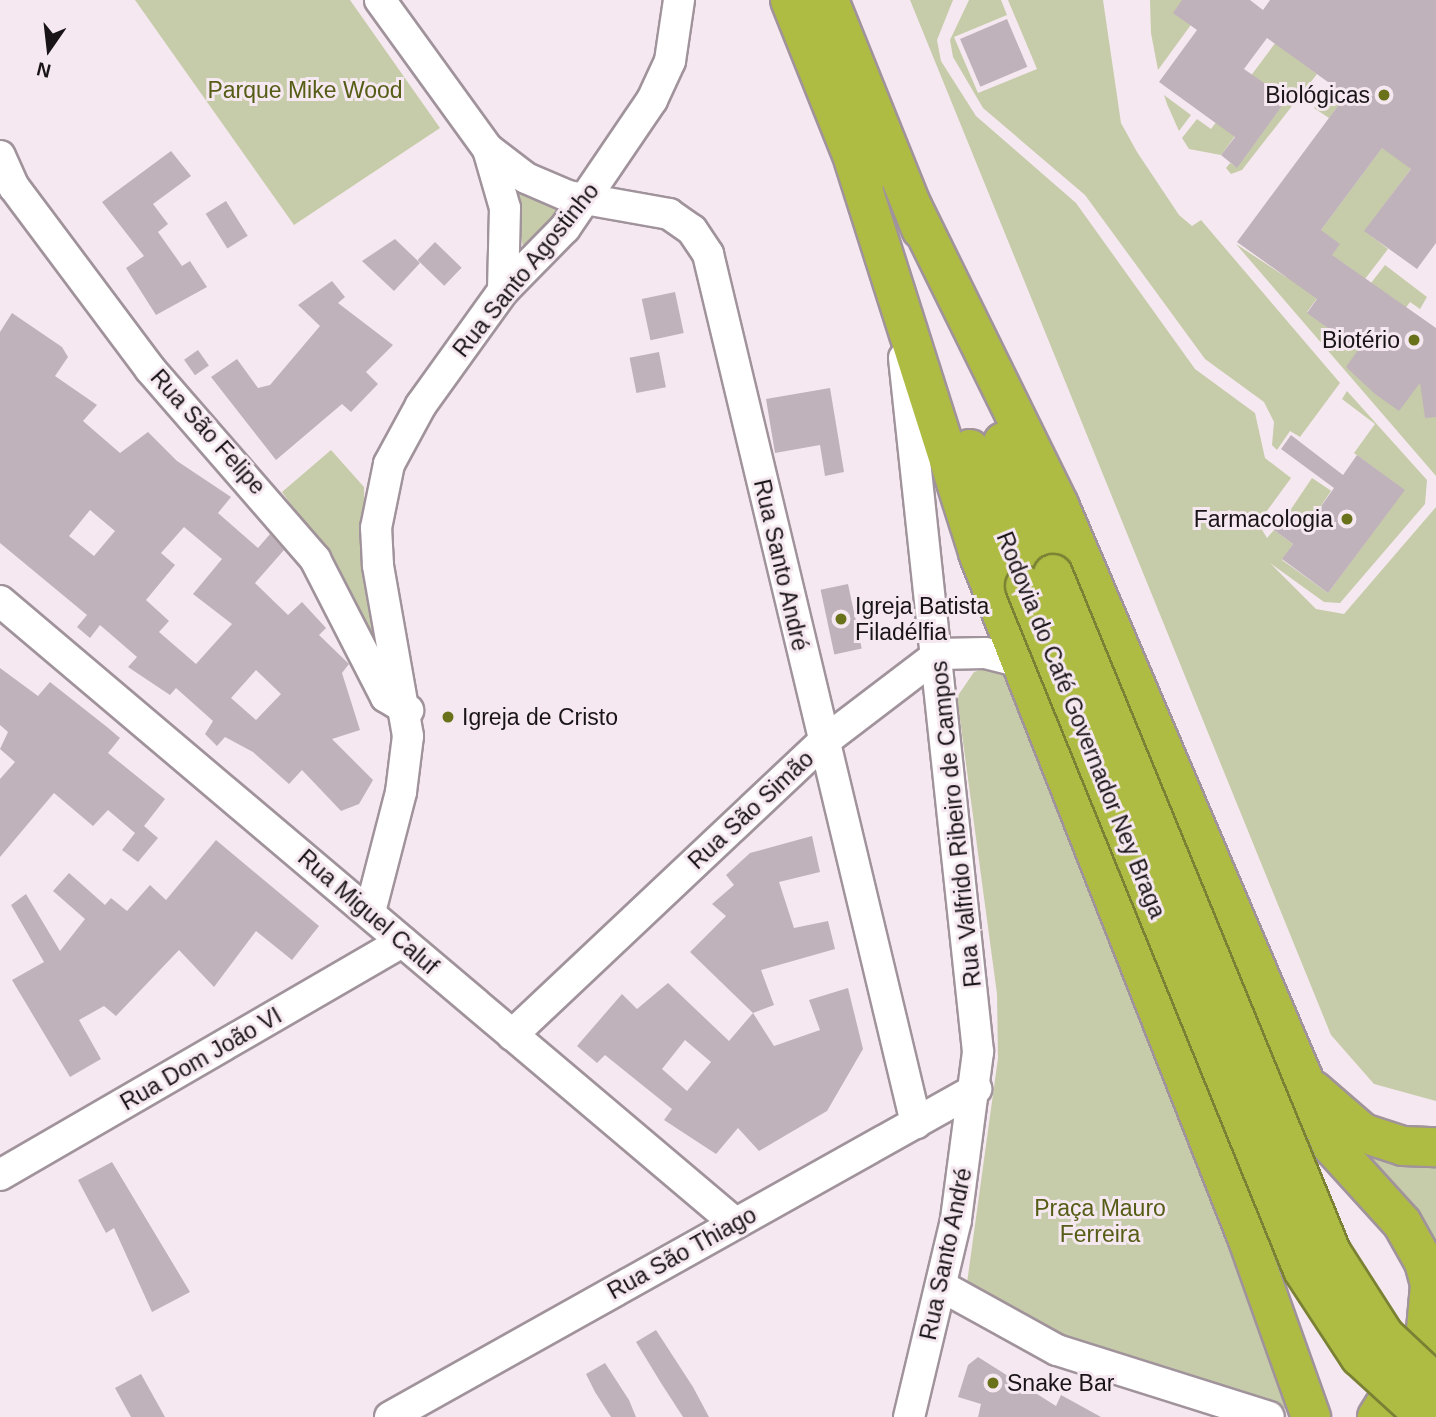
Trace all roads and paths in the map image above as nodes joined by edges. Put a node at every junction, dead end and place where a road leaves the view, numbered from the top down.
1 (380, 0) edge
2 (680, 0) edge
3 (790, 0) edge
4 (828, 0) edge
5 (488, 149) junction
6 (0, 156) edge
7 (854, 161) junction
8 (7, 196) edge
9 (585, 200) junction
10 (912, 206) junction
11 (503, 291) junction
12 (898, 309) junction
13 (1039, 580) junction
14 (0, 601) edge
15 (939, 654) junction
16 (1021, 662) junction
17 (408, 710) junction
18 (822, 743) junction
19 (370, 912) junction
20 (402, 942) junction
21 (512, 1035) junction
22 (1295, 1068) junction
23 (976, 1090) junction
24 (915, 1123) junction
25 (1436, 1147) edge
26 (0, 1175) edge
27 (735, 1223) junction
28 (941, 1286) junction
29 (1297, 1374) junction
30 (1436, 1387) edge
31 (390, 1417) edge
32 (909, 1417) edge
33 (1269, 1417) edge
34 (1297, 1417) edge
35 (1311, 1417) edge
36 (1377, 1417) edge
37 (1424, 1417) edge

1 - 5 street
2 - 9 street, Rua Santo Agostinho
3 - 7 highway, Rodovia do Café Governador Ney Braga
4 - 10 highway, Rodovia do Café Governador Ney Braga
5 - 9 street, Rua Santo André
5 - 11 street
6 - 8 street, Rua São Felipe
7 - 12 highway
7 - 13 highway, Rodovia do Café Governador Ney Braga
8 - 17 street, Rua São Felipe
9 - 11 street, Rua Santo Agostinho
9 - 18 street, Rua Santo André
10 - 13 highway, Rodovia do Café Governador Ney Braga
10 - 22 highway
11 - 17 street, Rua Santo Agostinho
12 - 15 street, Rua Valfrido Ribeiro de Campos
12 - 16 highway
13 - 30 highway, Rodovia do Café Governador Ney Braga, bridge
13 - 37 highway, Rodovia do Café Governador Ney Braga, bridge
14 - 19 street, Rua Miguel Caluf
15 - 16 street
15 - 18 street, Rua São Simão
15 - 23 street, Rua Valfrido Ribeiro de Campos
16 - 29 highway
17 - 19 street, Rua Santo Agostinho
18 - 21 street, Rua São Simão
18 - 24 street, Rua Santo André
19 - 20 street, Rua Miguel Caluf
20 - 21 street, Rua Miguel Caluf
20 - 26 street, Rua Dom João VI
21 - 27 street, Rua Miguel Caluf
22 - 25 highway
22 - 36 highway
23 - 24 street, Rua São Thiago
23 - 28 street, Rua Santo André
24 - 27 street, Rua São Thiago
27 - 31 street, Rua São Thiago
28 - 32 street, Rua Santo André
28 - 33 street
29 - 34 highway
29 - 35 highway
30 - 37 highway

